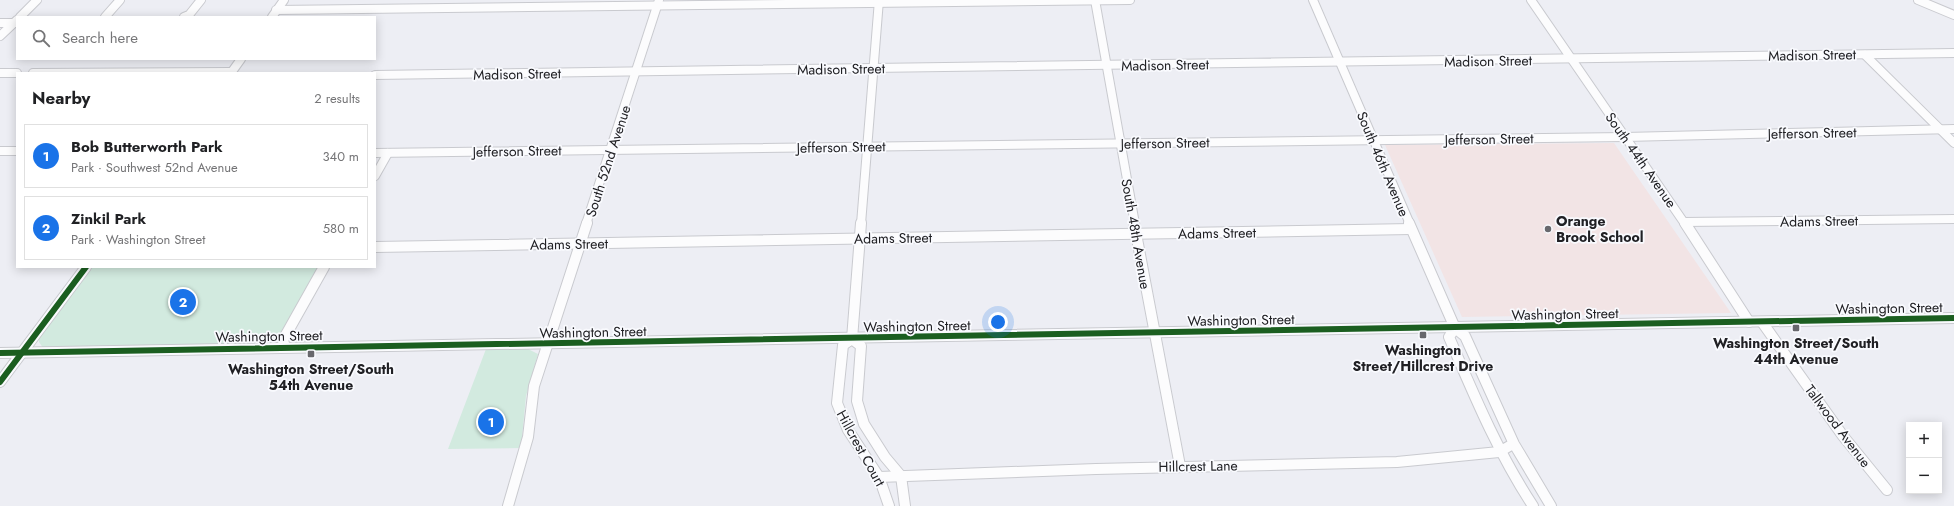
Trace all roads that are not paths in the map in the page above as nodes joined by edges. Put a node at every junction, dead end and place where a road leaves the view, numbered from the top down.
1 (37, 0) edge
2 (120, 0) edge
3 (201, 0) edge
4 (284, 0) edge
5 (1095, 0) edge
6 (1130, 0) edge
7 (1313, 0) edge
8 (1531, 0) edge
9 (1918, 0) edge
10 (879, 2) edge
11 (658, 3) edge
12 (276, 10) junction
13 (1954, 15) edge
14 (21, 16) edge
15 (106, 16) edge
16 (185, 16) edge
17 (273, 16) edge
18 (16, 22) edge
19 (0, 23) edge
20 (0, 36) edge
21 (1954, 53) edge
22 (1865, 55) junction
23 (1572, 59) junction
24 (240, 60) edge
25 (1340, 63) junction
26 (1106, 66) junction
27 (874, 69) junction
28 (233, 72) edge
29 (636, 72) junction
30 (0, 73) edge
31 (16, 73) edge
32 (376, 76) edge
33 (1940, 129) junction
34 (1954, 129) edge
35 (1625, 137) junction
36 (1373, 140) junction
37 (1120, 143) junction
38 (1954, 143) edge
39 (868, 146) junction
40 (611, 150) junction
41 (0, 151) edge
42 (16, 151) edge
43 (376, 153) edge
44 (388, 153) junction
45 (376, 174) edge
46 (1954, 219) edge
47 (1684, 222) junction
48 (1411, 229) junction
49 (1136, 234) junction
50 (860, 239) junction
51 (581, 244) junction
52 (376, 247) edge
53 (85, 268) edge
54 (323, 268) edge
55 (1954, 318) edge
56 (1749, 322) junction
57 (1762, 322) junction
58 (1455, 328) junction
59 (1154, 334) junction
60 (852, 339) junction
61 (547, 344) junction
62 (285, 347) junction
63 (0, 353) edge
64 (22, 353) junction
65 (0, 382) edge
66 (1513, 444) junction
67 (1499, 452) junction
68 (1180, 466) junction
69 (901, 476) junction
70 (880, 477) junction
71 (1887, 490) dead end
72 (508, 506) edge
73 (889, 506) edge
74 (906, 506) edge
75 (1533, 506) edge
76 (1551, 506) edge

1 - 14 street
2 - 15 street
3 - 16 street
4 - 12 street
5 - 6 street
5 - 10 street
5 - 26 street, South 48th Avenue
7 - 25 street, South 46th Avenue
8 - 23 street, South 44th Avenue
9 - 13 street
10 - 11 street
10 - 27 street
11 - 12 street
11 - 29 street, South 52nd Avenue
12 - 17 street
18 - 19 street
18 - 20 street
21 - 22 street, Madison Street
22 - 23 street, Madison Street
22 - 33 street
23 - 25 street, Madison Street
23 - 35 street, South 44th Avenue
24 - 28 street
25 - 26 street, Madison Street
25 - 36 street, South 46th Avenue
26 - 27 street, Madison Street
26 - 37 street, South 48th Avenue
27 - 29 street, Madison Street
27 - 39 street
29 - 32 street, Madison Street
29 - 40 street, South 52nd Avenue
30 - 31 street
33 - 34 street, Jefferson Street
33 - 35 street, Jefferson Street
33 - 38 street
35 - 36 street, Jefferson Street
35 - 47 street, South 44th Avenue
36 - 37 street, Jefferson Street
36 - 48 street, South 46th Avenue
37 - 39 street, Jefferson Street
37 - 49 street, South 48th Avenue
39 - 40 street, Jefferson Street
39 - 50 street
40 - 44 street, Jefferson Street
40 - 51 street, South 52nd Avenue
41 - 42 street
43 - 44 street, Jefferson Street
44 - 45 street
46 - 47 street, Adams Street
47 - 56 street, South 44th Avenue
48 - 49 street, Adams Street
48 - 58 street, South 46th Avenue
49 - 50 street, Adams Street
49 - 59 street, South 48th Avenue
50 - 51 street, Adams Street
50 - 60 street
51 - 52 street, Adams Street
51 - 61 street, South 52nd Avenue
53 - 64 street
54 - 62 street
55 - 57 street, Washington Street
56 - 57 street, Washington Street
56 - 58 street, Washington Street
57 - 71 street, Tallwood Avenue
58 - 59 street, Washington Street
58 - 66 street, South 46th Avenue
58 - 67 street, South 46th Avenue
59 - 60 street, Washington Street
59 - 68 street, South 48th Avenue
60 - 61 street, Washington Street
60 - 69 street, Hillcrest Court
60 - 70 street, Hillcrest Court
61 - 62 street, Washington Street
61 - 72 street, South 52nd Avenue
62 - 64 street, Washington Street
63 - 64 street, Washington Street
64 - 65 street
66 - 67 street, Hillcrest Lane
66 - 76 street, South 46th Avenue
67 - 68 street, Hillcrest Lane
67 - 75 street
68 - 69 street, Hillcrest Lane
69 - 70 street, Hillcrest Lane
69 - 74 street, Hillcrest Court
70 - 73 street, Hillcrest Court

